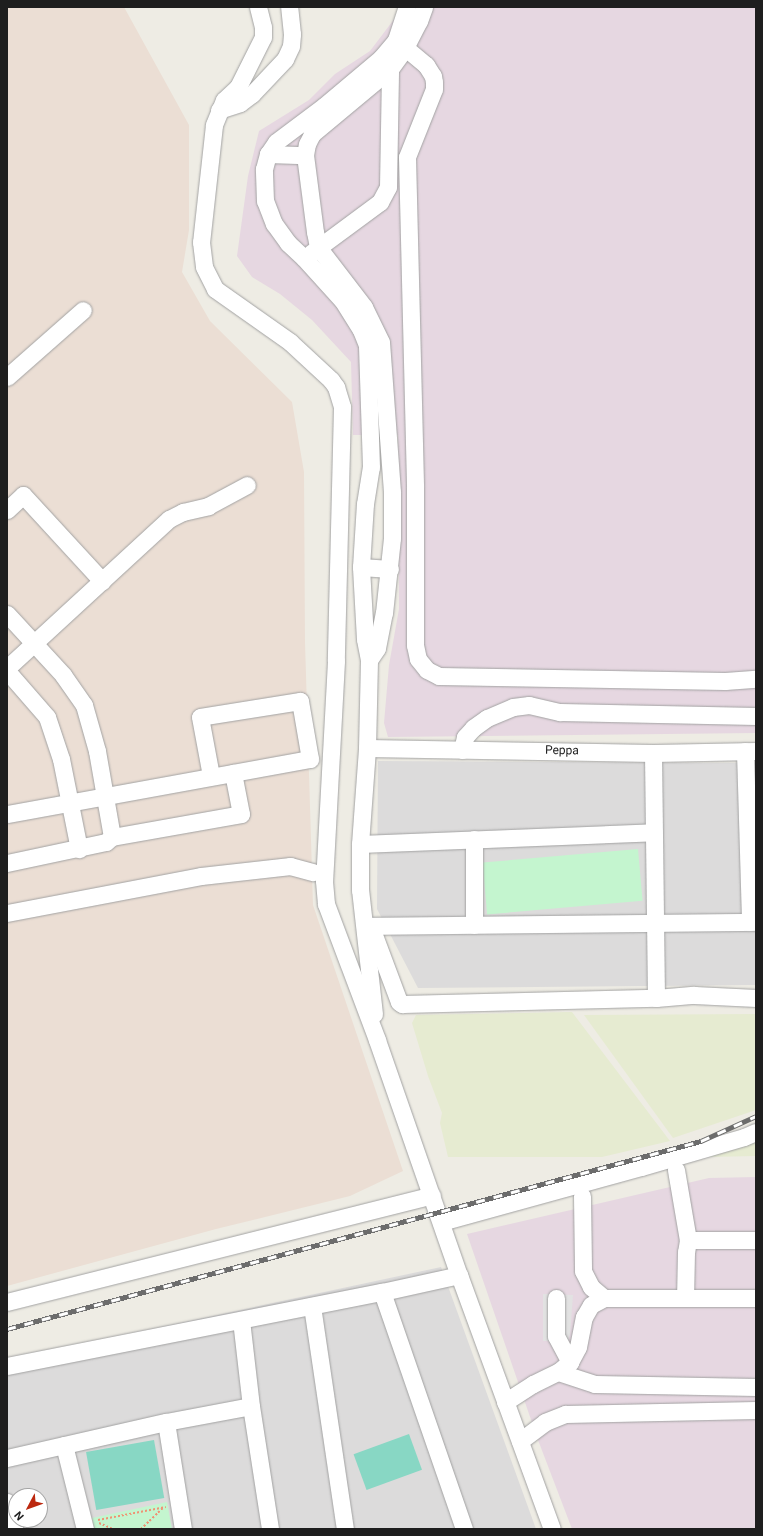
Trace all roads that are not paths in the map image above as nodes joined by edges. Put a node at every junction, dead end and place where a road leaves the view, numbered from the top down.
1 (258, 7) edge
2 (289, 7) edge
3 (407, 7) edge
4 (424, 7) edge
5 (400, 44) junction
6 (390, 69) junction
7 (219, 110) junction
8 (268, 154) junction
9 (305, 155) junction
10 (318, 247) junction
11 (304, 258) junction
12 (83, 310) dead end
13 (7, 377) edge
14 (247, 485) dead end
15 (7, 510) edge
16 (362, 567) junction
17 (390, 569) junction
18 (102, 581) junction
19 (7, 614) edge
20 (34, 643) junction
21 (370, 660) junction
22 (7, 669) edge
23 (672, 680) junction
24 (756, 680) edge
25 (756, 689) edge
26 (756, 716) edge
27 (367, 748) junction
28 (462, 750) junction
29 (750, 751) edge
30 (653, 753) junction
31 (233, 772) junction
32 (211, 776) junction
33 (104, 796) junction
34 (69, 803) junction
35 (7, 814) edge
36 (654, 832) junction
37 (112, 837) junction
38 (474, 839) junction
39 (360, 844) junction
40 (752, 844) edge
41 (79, 849) junction
42 (7, 863) edge
43 (313, 872) dead end
44 (7, 913) edge
45 (753, 922) edge
46 (655, 923) junction
47 (474, 925) junction
48 (368, 926) junction
49 (656, 998) junction
50 (756, 998) edge
51 (377, 1040) junction
52 (756, 1132) edge
53 (676, 1170) dead end
54 (432, 1195) junction
55 (582, 1196) dead end
56 (441, 1222) junction
57 (688, 1240) junction
58 (756, 1240) edge
59 (459, 1275) junction
60 (382, 1292) junction
61 (556, 1298) dead end
62 (604, 1298) junction
63 (685, 1298) junction
64 (756, 1298) edge
65 (7, 1302) edge
66 (312, 1306) junction
67 (241, 1320) junction
68 (7, 1366) edge
69 (564, 1367) junction
70 (756, 1387) edge
71 (505, 1402) junction
72 (251, 1406) junction
73 (756, 1410) edge
74 (166, 1422) junction
75 (520, 1441) junction
76 (64, 1445) junction
77 (7, 1458) edge
78 (7, 1502) edge
79 (14, 1529) edge
80 (85, 1529) edge
81 (183, 1529) edge
82 (270, 1529) edge
83 (345, 1529) edge
84 (464, 1529) edge
85 (552, 1529) edge

1 - 7 street
2 - 7 street
3 - 5 street
4 - 5 street
5 - 6 street
5 - 8 street
5 - 23 street
6 - 9 street
6 - 10 street
7 - 51 street
8 - 9 street
8 - 11 street
9 - 10 street
10 - 11 street
10 - 17 street
11 - 16 street
12 - 13 street
14 - 18 street
15 - 18 street
16 - 17 street
16 - 21 street
17 - 21 street
18 - 20 street
19 - 20 street
20 - 22 street
20 - 33 street
21 - 27 street
22 - 34 street
23 - 24 street
23 - 25 street
26 - 28 street
27 - 28 street, Peppa
27 - 39 street
28 - 30 street, Peppa
29 - 30 street, Peppa
29 - 40 street
30 - 36 street
31 - 32 street
31 - 32 street
31 - 37 street
32 - 33 street
33 - 34 street
33 - 37 street
34 - 35 street
34 - 41 street
36 - 38 street
36 - 46 street
37 - 41 street
38 - 39 street
38 - 47 street
39 - 48 street
40 - 45 street
41 - 42 street
43 - 44 street
45 - 46 street
46 - 47 street
46 - 49 street
47 - 48 street
48 - 49 street
48 - 51 street
49 - 50 street
51 - 54 street
52 - 56 street
53 - 57 street
54 - 56 street
54 - 65 street
55 - 62 street
56 - 59 street
57 - 58 street
57 - 63 street
59 - 60 street
59 - 71 street
60 - 66 street
60 - 84 street
61 - 69 street
62 - 63 street
62 - 69 street
63 - 64 street
66 - 67 street
66 - 83 street
67 - 68 street
67 - 72 street
69 - 70 street
69 - 71 street
71 - 75 street
72 - 74 street
72 - 82 street
73 - 75 street
74 - 76 street
74 - 81 street
75 - 85 street
76 - 77 street
76 - 80 street
78 - 79 street

